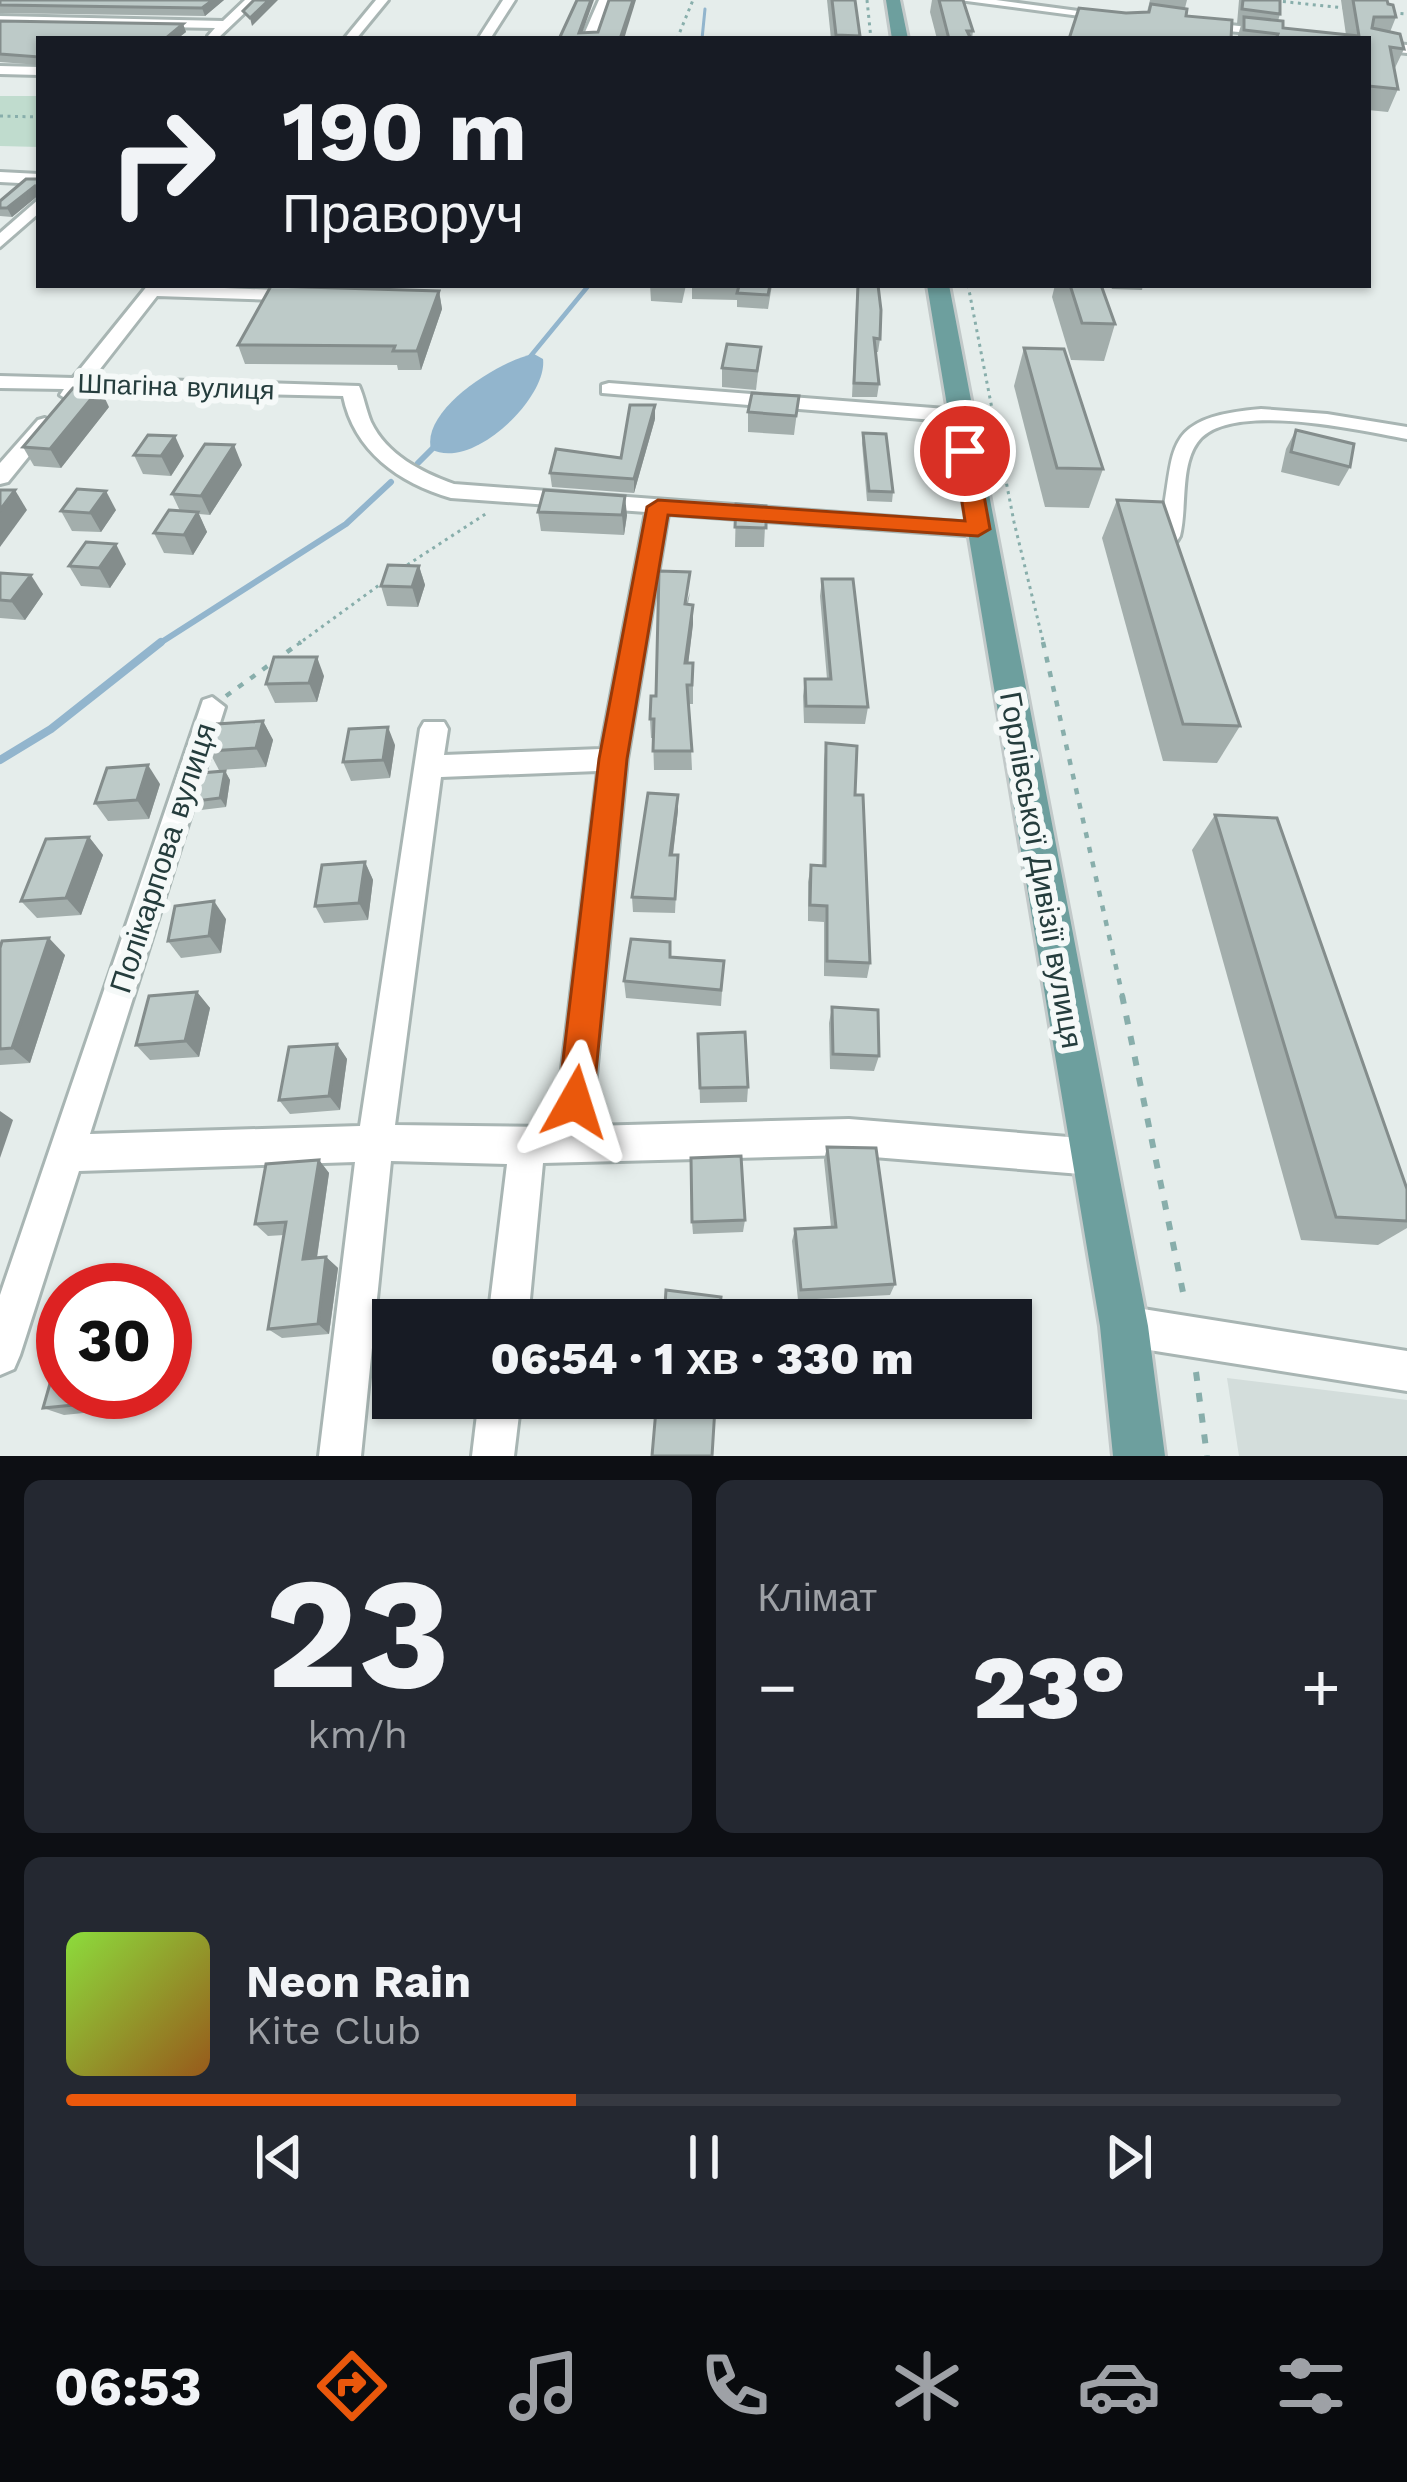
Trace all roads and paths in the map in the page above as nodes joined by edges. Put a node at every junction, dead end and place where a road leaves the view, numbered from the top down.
1 (252, 0) edge
2 (382, 0) edge
3 (509, 0) edge
4 (605, 0) edge
5 (693, 0) edge
6 (867, 0) edge
7 (893, 0) edge
8 (965, 0) edge
9 (1268, 0) edge
10 (1010, 2) edge
11 (1360, 10) edge
12 (1384, 12) edge
13 (1407, 14) edge
14 (1126, 18) edge
15 (0, 20) edge
16 (1173, 23) edge
17 (226, 25) junction
18 (214, 36) edge
19 (352, 36) edge
20 (486, 36) edge
21 (589, 36) edge
22 (678, 36) edge
23 (871, 36) edge
24 (899, 36) edge
25 (1290, 36) edge
26 (1371, 45) edge
27 (1407, 49) edge
28 (0, 70) edge
29 (36, 71) edge
30 (0, 116) edge
31 (36, 117) edge
32 (0, 177) edge
33 (36, 178) edge
34 (36, 206) edge
35 (0, 242) edge
36 (154, 288) edge
37 (938, 288) edge
38 (969, 288) edge
39 (335, 296) edge
40 (0, 382) edge
41 (79, 385) junction
42 (610, 389) dead end
43 (959, 416) junction
44 (1407, 433) edge
45 (0, 478) edge
46 (510, 497) junction
47 (658, 507) junction
48 (978, 529) junction
49 (1168, 536) edge
50 (212, 706) joint
51 (434, 729) dead end
52 (613, 759) junction
53 (429, 767) junction
54 (375, 1143) junction
55 (571, 1145) junction
56 (527, 1146) junction
57 (66, 1154) junction
58 (1093, 1157) junction
59 (510, 1299) edge
60 (1124, 1326) junction
61 (1191, 1334) junction
62 (0, 1355) edge
63 (1407, 1371) edge
64 (497, 1419) edge
65 (340, 1456) edge
66 (493, 1456) edge
67 (1139, 1456) edge
68 (1207, 1456) edge

1 - 17 street
2 - 19 street
3 - 20 street
4 - 21 street
5 - 22 path
6 - 23 path
7 - 24 main road
8 - 10 street
9 - 11 path
10 - 14 street
12 - 13 path
15 - 17 street
16 - 25 street
17 - 18 street
26 - 27 street
28 - 29 street
30 - 31 path
32 - 33 street
34 - 35 street
36 - 39 street
36 - 41 street
37 - 43 main road, Горлівської Дивізії вулиця
38 - 61 path
40 - 41 street, Шпагіна вулиця
41 - 45 street
41 - 46 street, Шпагіна вулиця
42 - 43 street
43 - 48 main road, Горлівської Дивізії вулиця
44 - 49 street
46 - 47 street
46 - 50 path, Полікарпова вулиця
47 - 48 street
47 - 52 street
48 - 58 main road, Горлівської Дивізії вулиця
50 - 57 street, Полікарпова вулиця
51 - 53 street
52 - 53 street
52 - 55 street
53 - 54 street
54 - 56 street
54 - 57 street
54 - 65 street
55 - 56 street
55 - 58 street
56 - 59 street
57 - 62 street, Полікарпова вулиця
58 - 60 main road, Горлівської Дивізії вулиця
60 - 61 street
60 - 67 main road, Горлівської Дивізії вулиця
61 - 63 street
61 - 68 path
64 - 66 street

